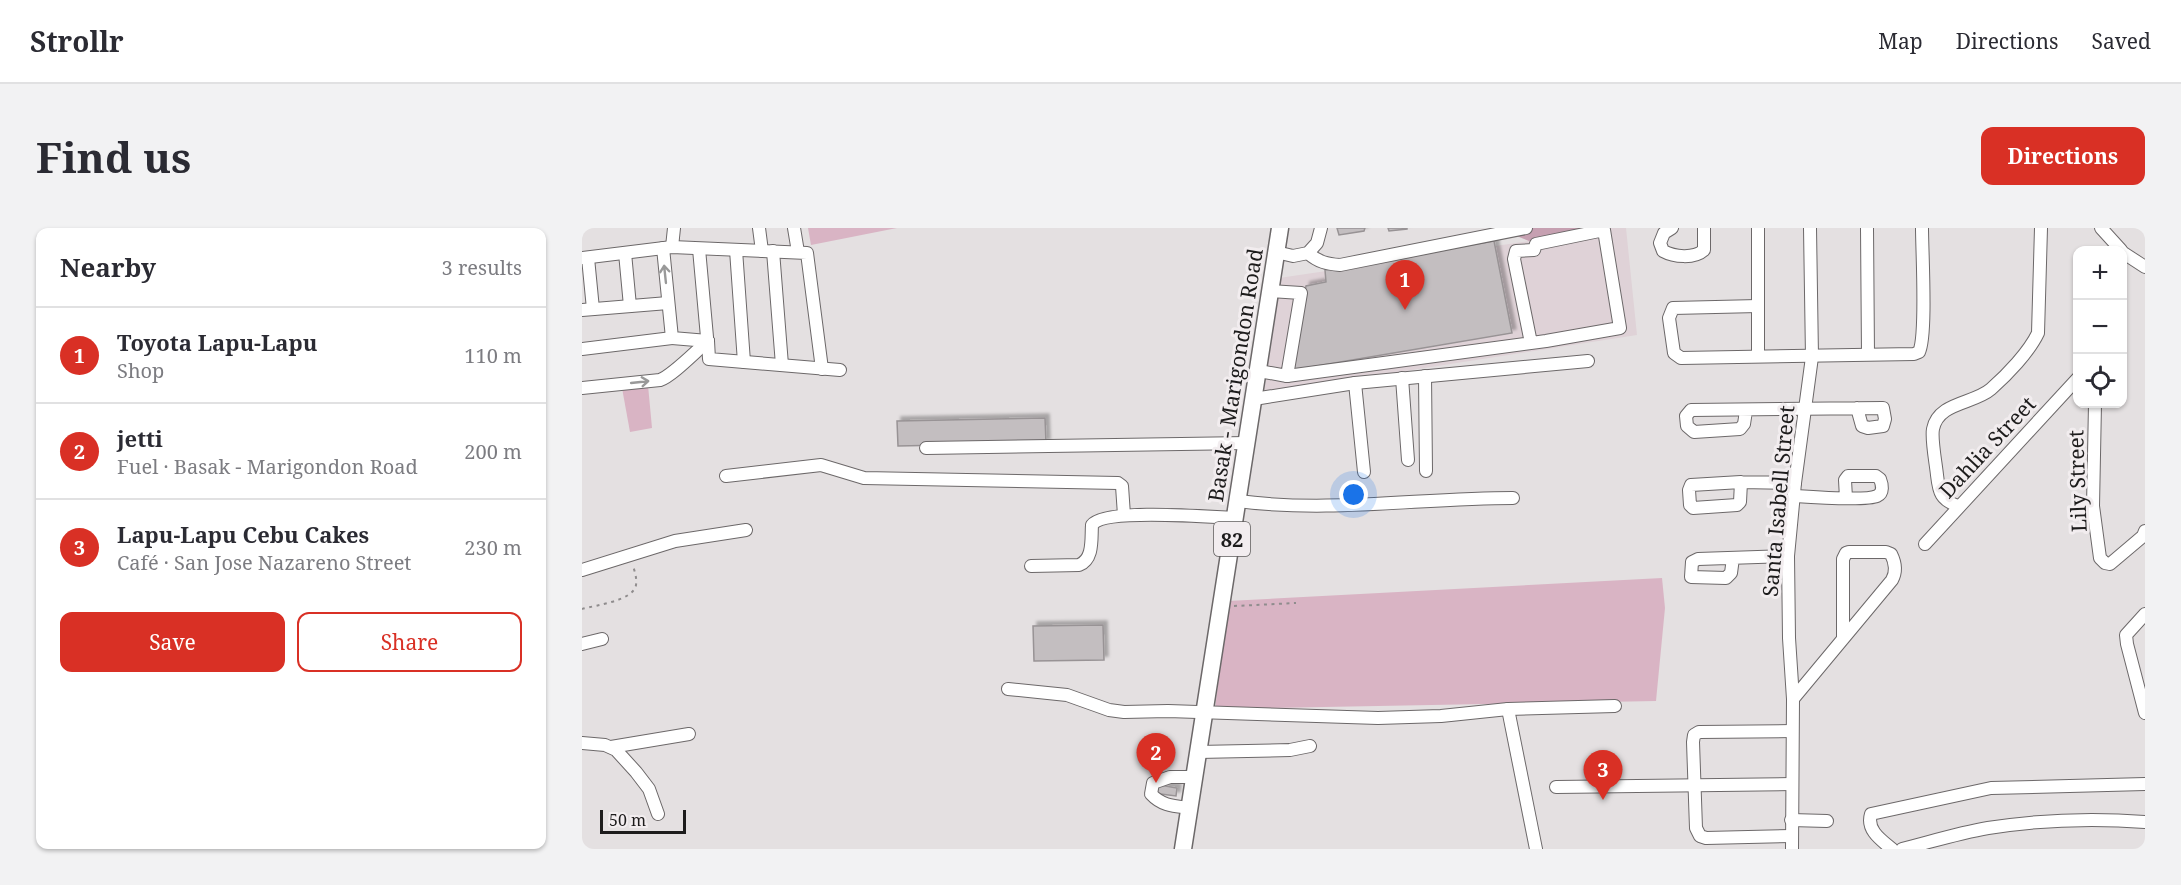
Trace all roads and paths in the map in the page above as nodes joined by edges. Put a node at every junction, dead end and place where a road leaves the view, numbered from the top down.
1 (674, 228) edge
2 (759, 228) edge
3 (794, 228) edge
4 (1280, 228) edge
5 (1321, 228) edge
6 (1526, 228) edge
7 (1672, 228) edge
8 (1704, 228) edge
9 (1758, 228) edge
10 (1810, 228) edge
11 (1867, 228) edge
12 (1922, 228) edge
13 (2041, 228) edge
14 (2101, 228) edge
15 (2117, 246) edge
16 (667, 248) junction
17 (699, 249) junction
18 (736, 250) junction
19 (767, 251) junction
20 (798, 252) junction
21 (1276, 252) junction
22 (625, 253) junction
23 (1308, 253) junction
24 (2127, 255) edge
25 (585, 258) edge
26 (2145, 267) edge
27 (1270, 291) junction
28 (668, 303) junction
29 (630, 306) junction
30 (1758, 306) junction
31 (588, 309) edge
32 (672, 338) junction
33 (708, 341) junction
34 (1531, 343) junction
35 (582, 349) edge
36 (1868, 354) junction
37 (1758, 356) junction
38 (1812, 357) junction
39 (1588, 361) dead end
40 (744, 362) junction
41 (782, 365) junction
42 (822, 369) junction
43 (840, 370) dead end
44 (1259, 371) junction
45 (1287, 376) junction
46 (1425, 376) junction
47 (1402, 378) junction
48 (2073, 383) edge
49 (1355, 384) junction
50 (582, 388) edge
51 (1254, 399) junction
52 (1857, 408) dead end
53 (2095, 408) edge
54 (1805, 409) junction
55 (1746, 411) dead end
56 (1247, 444) junction
57 (926, 448) dead end
58 (1408, 460) dead end
59 (1426, 471) dead end
60 (1364, 472) dead end
61 (726, 476) dead end
62 (1741, 483) dead end
63 (1795, 490) junction
64 (1513, 498) dead end
65 (1846, 498) dead end
66 (1958, 506) junction
67 (1237, 510) junction
68 (1124, 515) junction
69 (746, 530) dead end
70 (2145, 531) edge
71 (1925, 544) dead end
72 (631, 555) junction
73 (1788, 556) junction
74 (1733, 558) dead end
75 (1031, 566) dead end
76 (582, 570) edge
77 (1296, 603) dead end
78 (1222, 606) junction
79 (582, 609) edge
80 (2145, 614) edge
81 (602, 639) dead end
82 (1843, 639) junction
83 (582, 644) edge
84 (1008, 689) dead end
85 (1793, 699) junction
86 (1615, 706) dead end
87 (1508, 709) junction
88 (1205, 713) junction
89 (2145, 714) edge
90 (1792, 732) junction
91 (689, 734) dead end
92 (582, 743) edge
93 (1310, 746) dead end
94 (611, 747) junction
95 (1198, 752) junction
96 (1194, 777) junction
97 (1695, 784) junction
98 (1792, 784) junction
99 (2145, 784) edge
100 (1556, 787) dead end
101 (1190, 808) junction
102 (658, 814) dead end
103 (1791, 820) junction
104 (1827, 821) dead end
105 (2145, 822) edge
106 (1792, 843) edge
107 (1183, 849) edge
108 (1536, 849) edge
109 (1892, 849) edge
110 (1902, 849) edge

1 - 16 street
2 - 19 street
3 - 20 street
4 - 21 main road, Basak - Marigondon Road / 82
5 - 23 street
6 - 23 street
7 - 8 street
9 - 30 street
10 - 38 street, Santa Isabell Street
11 - 36 street
12 - 36 street
13 - 66 street
14 - 15 street
16 - 17 street
16 - 22 street
28 -> 16 street
17 - 18 street
17 - 33 street
18 - 19 street
18 - 40 street
19 - 20 street
19 - 41 street
20 - 42 street
21 - 23 street
21 - 27 main road, Basak - Marigondon Road / 82
22 - 25 street
22 - 29 street
24 - 26 street
25 - 31 street
27 - 44 main road, Basak - Marigondon Road / 82
27 - 45 street
28 - 29 street
28 - 32 street
29 - 31 street
30 - 37 street
30 - 37 street
32 - 33 street
32 - 35 street
33 - 40 street
50 -> 33 street
34 - 34 street
34 - 45 street
36 - 38 street
37 - 38 street
38 - 54 street, Santa Isabell Street
39 - 46 street
40 - 41 street
41 - 42 street
42 - 43 street
44 - 45 street
44 - 51 main road, Basak - Marigondon Road / 82
46 - 47 street
46 - 59 street
47 - 49 street
47 - 58 street
48 - 66 street, Dahlia Street
49 - 51 street
49 - 60 street
51 - 56 main road, Basak - Marigondon Road / 82
52 - 54 street
53 - 70 street, Lily Street
54 - 55 street
54 - 63 street, Santa Isabell Street
56 - 57 street
56 - 67 main road, Basak - Marigondon Road / 82
61 - 68 street
62 - 63 street
63 - 65 street
63 - 73 street, Santa Isabell Street
64 - 67 street
66 - 71 street, Dahlia Street
67 - 68 street
67 - 78 main road, Basak - Marigondon Road / 82
68 - 75 street
69 - 72 street
72 - 76 street
72 - 79 path
73 - 74 street
73 - 85 street, Santa Isabell Street
77 - 78 path
78 - 88 main road, Basak - Marigondon Road / 82
80 - 89 street
81 - 83 street
82 - 82 street
82 - 85 street
84 - 88 street
85 - 90 street, Santa Isabell Street
86 - 87 street
87 - 88 street
87 - 108 street
88 - 95 main road, Basak - Marigondon Road / 82
90 - 97 street
90 - 98 street, Santa Isabell Street
91 - 94 street
92 - 94 street
93 - 95 street
94 - 102 street
95 - 96 main road, Basak - Marigondon Road / 82
96 - 101 main road, Basak - Marigondon Road / 82
96 - 101 street
97 - 98 street
97 - 100 street
97 - 106 street
98 - 103 street, Santa Isabell Street
99 - 109 street
101 - 107 main road, Basak - Marigondon Road / 82
103 - 104 street
103 - 106 street, Santa Isabell Street
105 - 110 street

